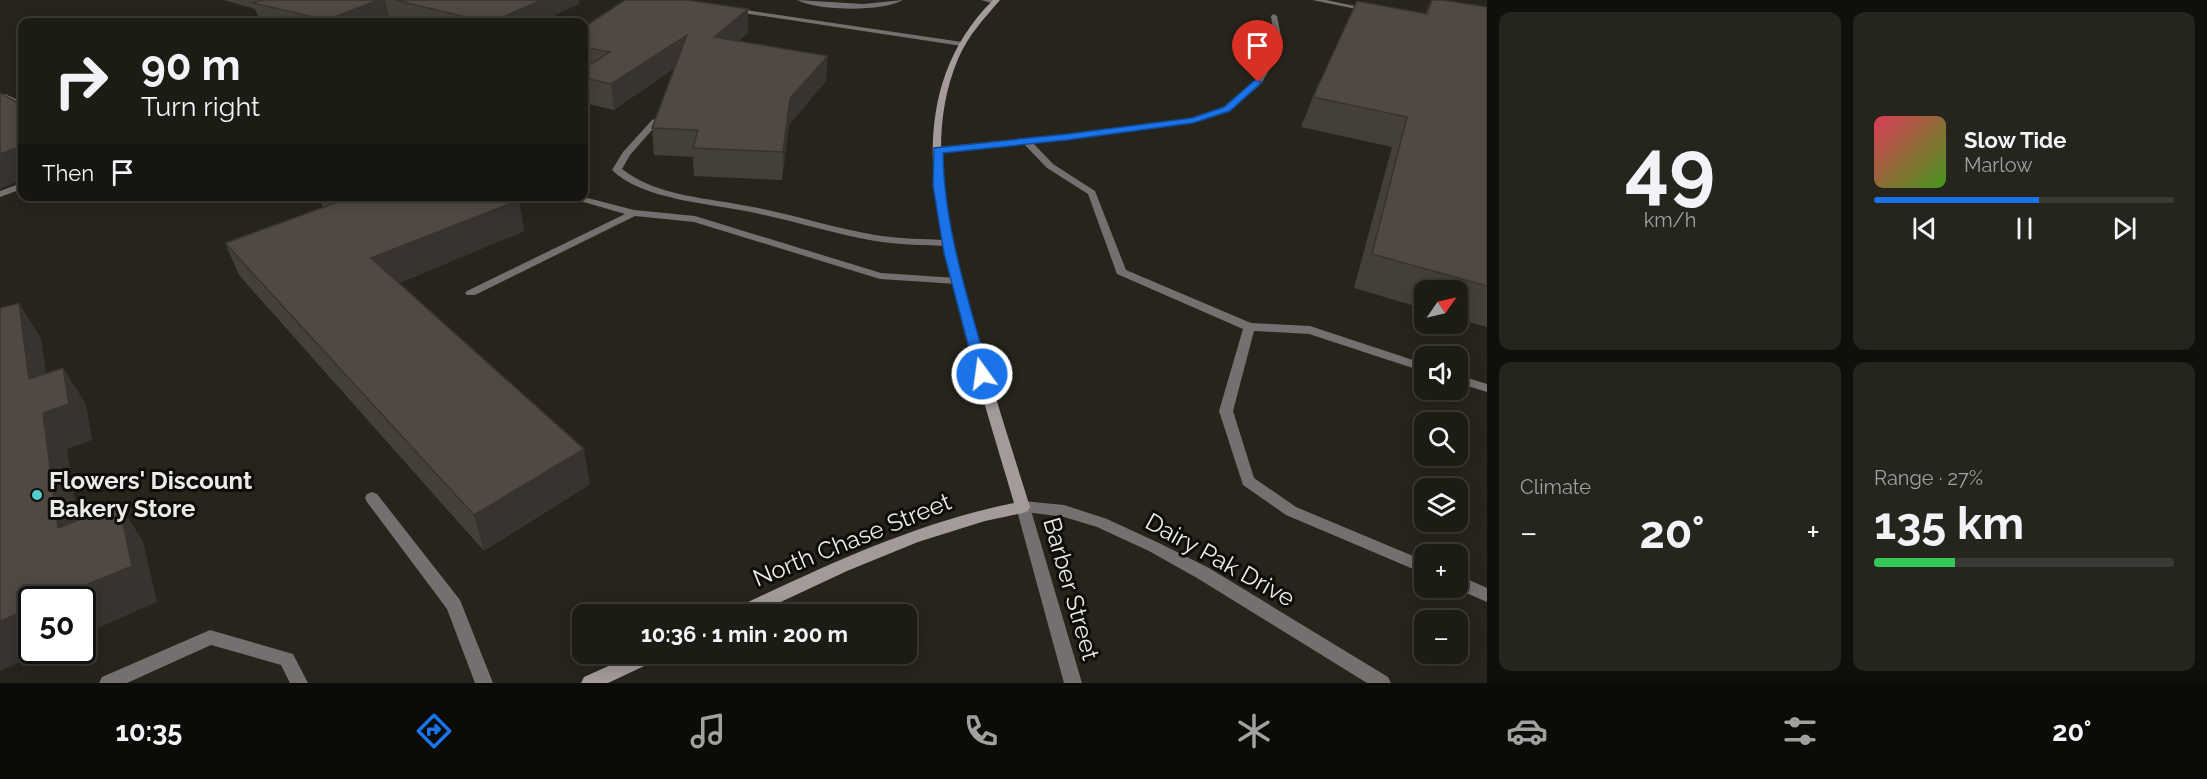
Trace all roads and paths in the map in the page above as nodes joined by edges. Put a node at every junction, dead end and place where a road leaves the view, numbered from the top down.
1 (800, 0) edge
2 (900, 0) edge
3 (1315, 0) edge
4 (992, 1) edge
5 (726, 9) edge
6 (1381, 12) edge
7 (1274, 16) dead end
8 (962, 44) junction
9 (0, 97) edge
10 (18, 103) edge
11 (655, 122) edge
12 (1026, 141) junction
13 (938, 150) junction
14 (18, 187) edge
15 (0, 194) edge
16 (587, 201) edge
17 (634, 213) junction
18 (948, 243) junction
19 (957, 280) junction
20 (471, 293) dead end
21 (1249, 327) junction
22 (1414, 364) edge
23 (1468, 382) edge
24 (1487, 388) edge
25 (372, 498) dead end
26 (1023, 507) junction
27 (1414, 563) edge
28 (1468, 586) edge
29 (1487, 595) edge
30 (762, 604) edge
31 (631, 664) edge
32 (108, 683) edge
33 (299, 683) edge
34 (484, 683) edge
35 (590, 683) edge
36 (1073, 683) edge
37 (1382, 683) edge

1 - 2 street
3 - 6 street
4 - 8 main road
5 - 8 street
7 - 12 street
8 - 13 main road
9 - 10 street
11 - 18 street
12 - 13 street
12 - 21 street
13 - 18 main road
14 - 15 street
16 - 17 street
17 - 19 street
17 - 20 street
18 - 19 main road
19 - 26 main road
21 - 22 street
21 - 27 street
23 - 24 street
25 - 34 street
26 - 30 main road, North Chase Street
26 - 36 street, Barber Street
26 - 37 street, Dairy Pak Drive
28 - 29 street
31 - 35 main road
32 - 33 street

